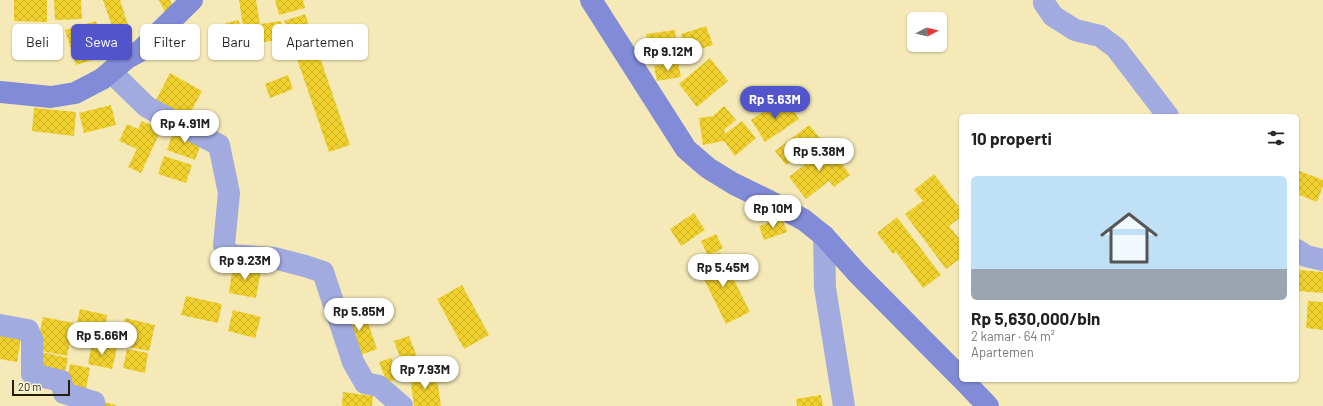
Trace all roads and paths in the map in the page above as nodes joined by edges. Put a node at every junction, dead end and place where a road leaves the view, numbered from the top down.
1 (192, 0) edge
2 (591, 0) edge
3 (1044, 0) edge
4 (111, 72) junction
5 (5, 95) edge
6 (1166, 114) edge
7 (824, 236) junction
8 (1299, 251) edge
9 (1323, 260) edge
10 (0, 325) edge
11 (959, 376) edge
12 (965, 382) edge
13 (95, 406) edge
14 (402, 406) edge
15 (844, 406) edge
16 (988, 406) edge

1 - 4 street
2 - 7 street
3 - 6 street
4 - 5 street
4 - 14 street
7 - 11 street
7 - 15 street
8 - 9 street
10 - 13 street
12 - 16 street

